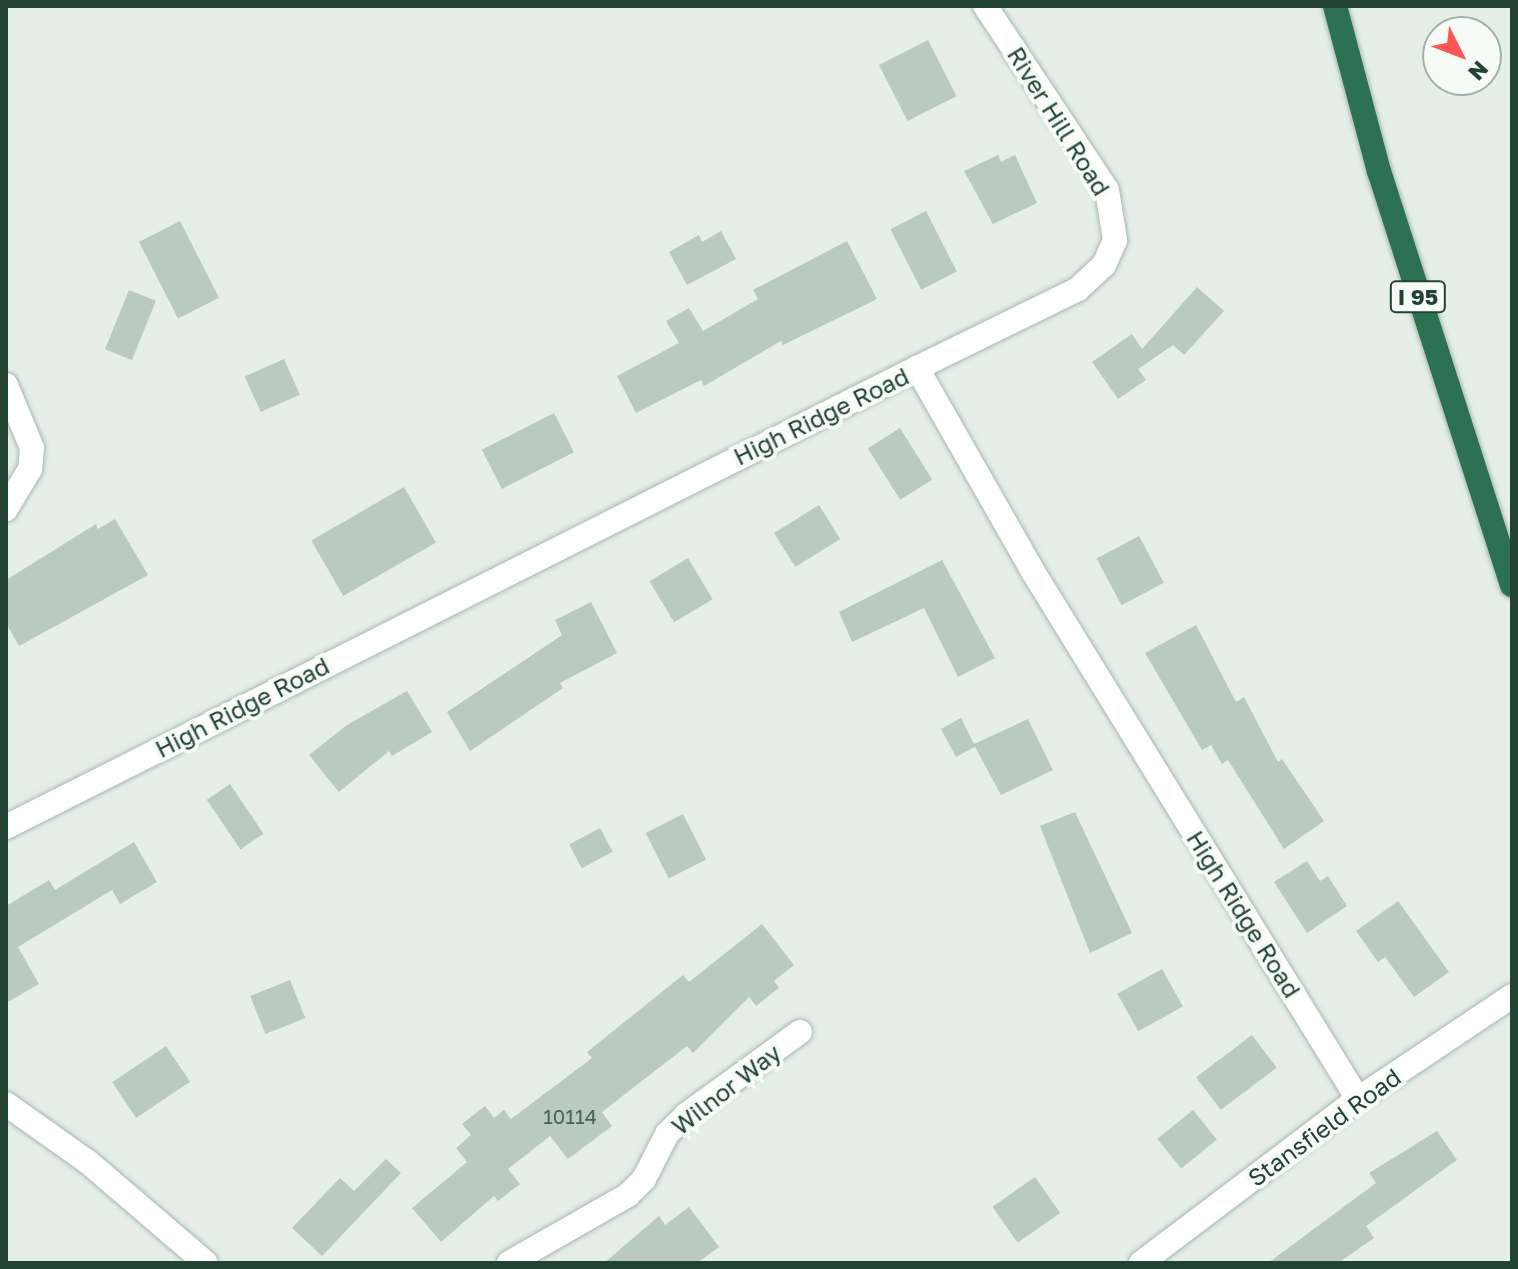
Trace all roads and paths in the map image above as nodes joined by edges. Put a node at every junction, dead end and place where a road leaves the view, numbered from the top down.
1 (985, 6) edge
2 (1335, 6) edge
3 (917, 368) junction
4 (6, 385) edge
5 (6, 509) edge
6 (1512, 585) edge
7 (6, 827) edge
8 (1512, 996) edge
9 (800, 1032) dead end
10 (1358, 1099) junction
11 (6, 1104) edge
12 (206, 1263) edge
13 (509, 1263) edge
14 (1141, 1263) edge

1 - 3 street, River Hill Road
2 - 6 highway, I 95
3 - 7 street, High Ridge Road
3 - 10 street, High Ridge Road
4 - 5 street
8 - 10 street, Stansfield Road
9 - 13 street, Wilnor Way
10 - 14 street, Stansfield Road
11 - 12 street

